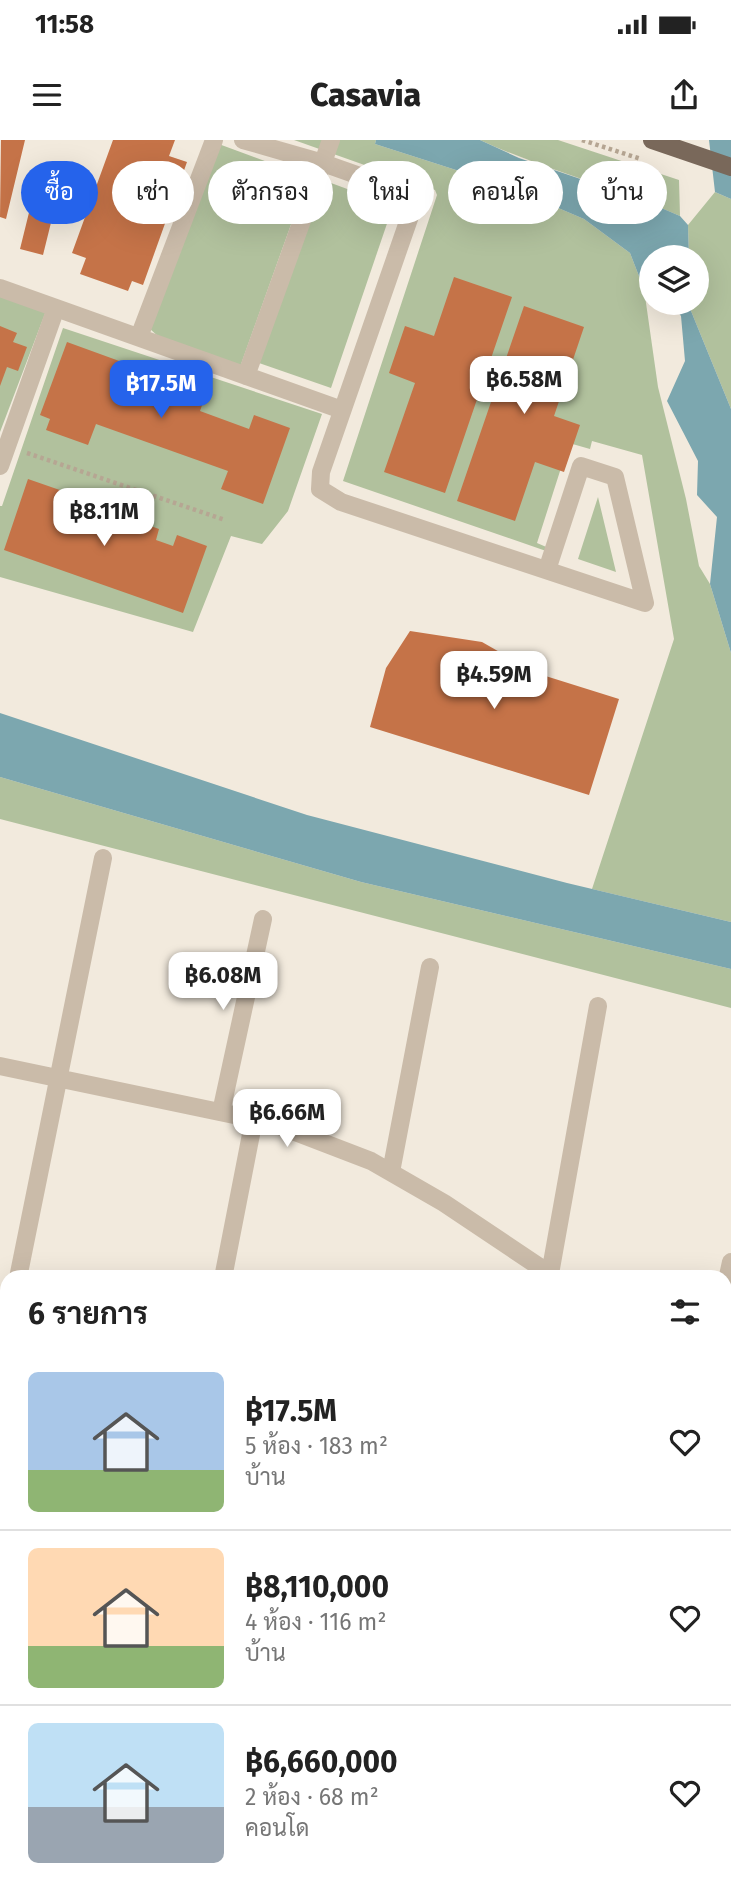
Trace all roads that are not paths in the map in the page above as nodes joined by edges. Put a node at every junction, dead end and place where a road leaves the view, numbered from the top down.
1 (214, 140) edge
2 (331, 140) edge
3 (652, 140) edge
4 (248, 141) edge
5 (316, 161) edge
6 (324, 161) edge
7 (333, 167) edge
8 (731, 167) edge
9 (301, 224) edge
10 (0, 288) edge
11 (56, 308) junction
12 (139, 337) junction
13 (246, 376) junction
14 (342, 411) junction
15 (0, 466) edge
16 (547, 570) junction
17 (103, 858) dead end
18 (263, 919) dead end
19 (430, 967) dead end
20 (598, 1006) dead end
21 (0, 1066) edge
22 (58, 1078) junction
23 (221, 1112) junction
24 (254, 1119) junction
25 (391, 1172) junction
26 (20, 1270) edge
27 (225, 1270) edge
28 (544, 1270) edge
29 (554, 1270) edge

1 - 12 street
2 - 6 street
3 - 8 main road
4 - 5 street
7 - 14 street
9 - 13 street
10 - 11 street
11 - 12 street
11 - 15 street
12 - 13 street
13 - 14 street
14 - 16 street
16 - 16 street
17 - 22 street
18 - 23 street
19 - 25 street
20 - 29 street
21 - 22 street
22 - 23 street
22 - 26 street
23 - 24 street
24 - 25 street
24 - 27 street
25 - 28 street

